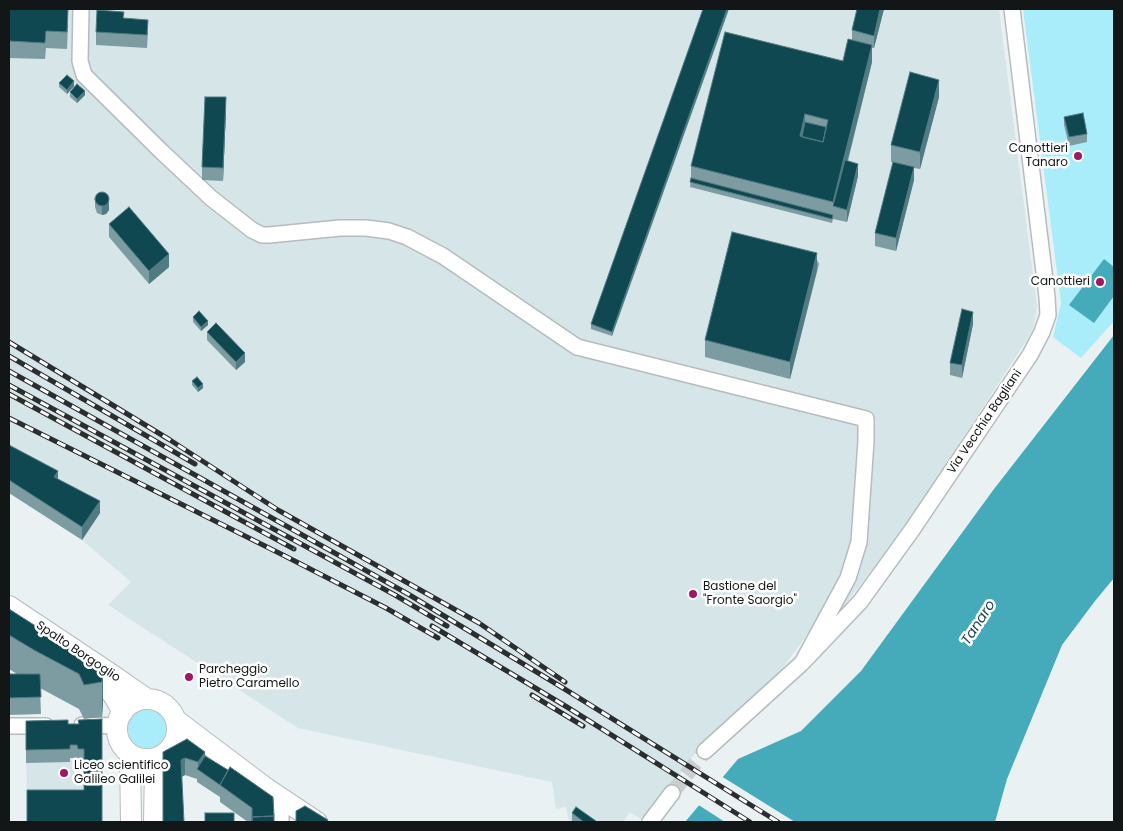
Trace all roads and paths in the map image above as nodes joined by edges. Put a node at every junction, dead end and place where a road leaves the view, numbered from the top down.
1 (82, 9) edge
2 (1012, 9) edge
3 (9, 606) edge
4 (9, 626) edge
5 (802, 663) junction
6 (147, 699) junction
7 (120, 719) junction
8 (176, 720) junction
9 (9, 726) edge
10 (167, 750) junction
11 (705, 750) tunnel mouth
12 (130, 754) junction
13 (219, 754) junction
14 (672, 793) tunnel mouth
15 (280, 798) junction
16 (131, 822) edge
17 (154, 822) edge
18 (281, 822) edge
19 (317, 822) edge
20 (650, 822) edge

1 - 5 street
2 - 5 street, Via Vecchia Bagliani
3 - 6 main road, Spalto Borgoglio
4 - 7 main road, Spalto Borgoglio
5 - 11 street, Via Vecchia Bagliani
6 - 7 main road
6 - 8 main road, Spalto Borgoglio
7 - 9 street
7 - 12 main road, Spalto Borgoglio
8 - 10 main road
8 - 13 main road, Spalto Borgoglio
10 - 12 main road
10 - 13 main road
10 - 17 main road
12 - 16 main road, Spalto Borgoglio
13 - 15 main road
14 - 20 street
15 - 18 street
15 - 19 main road

